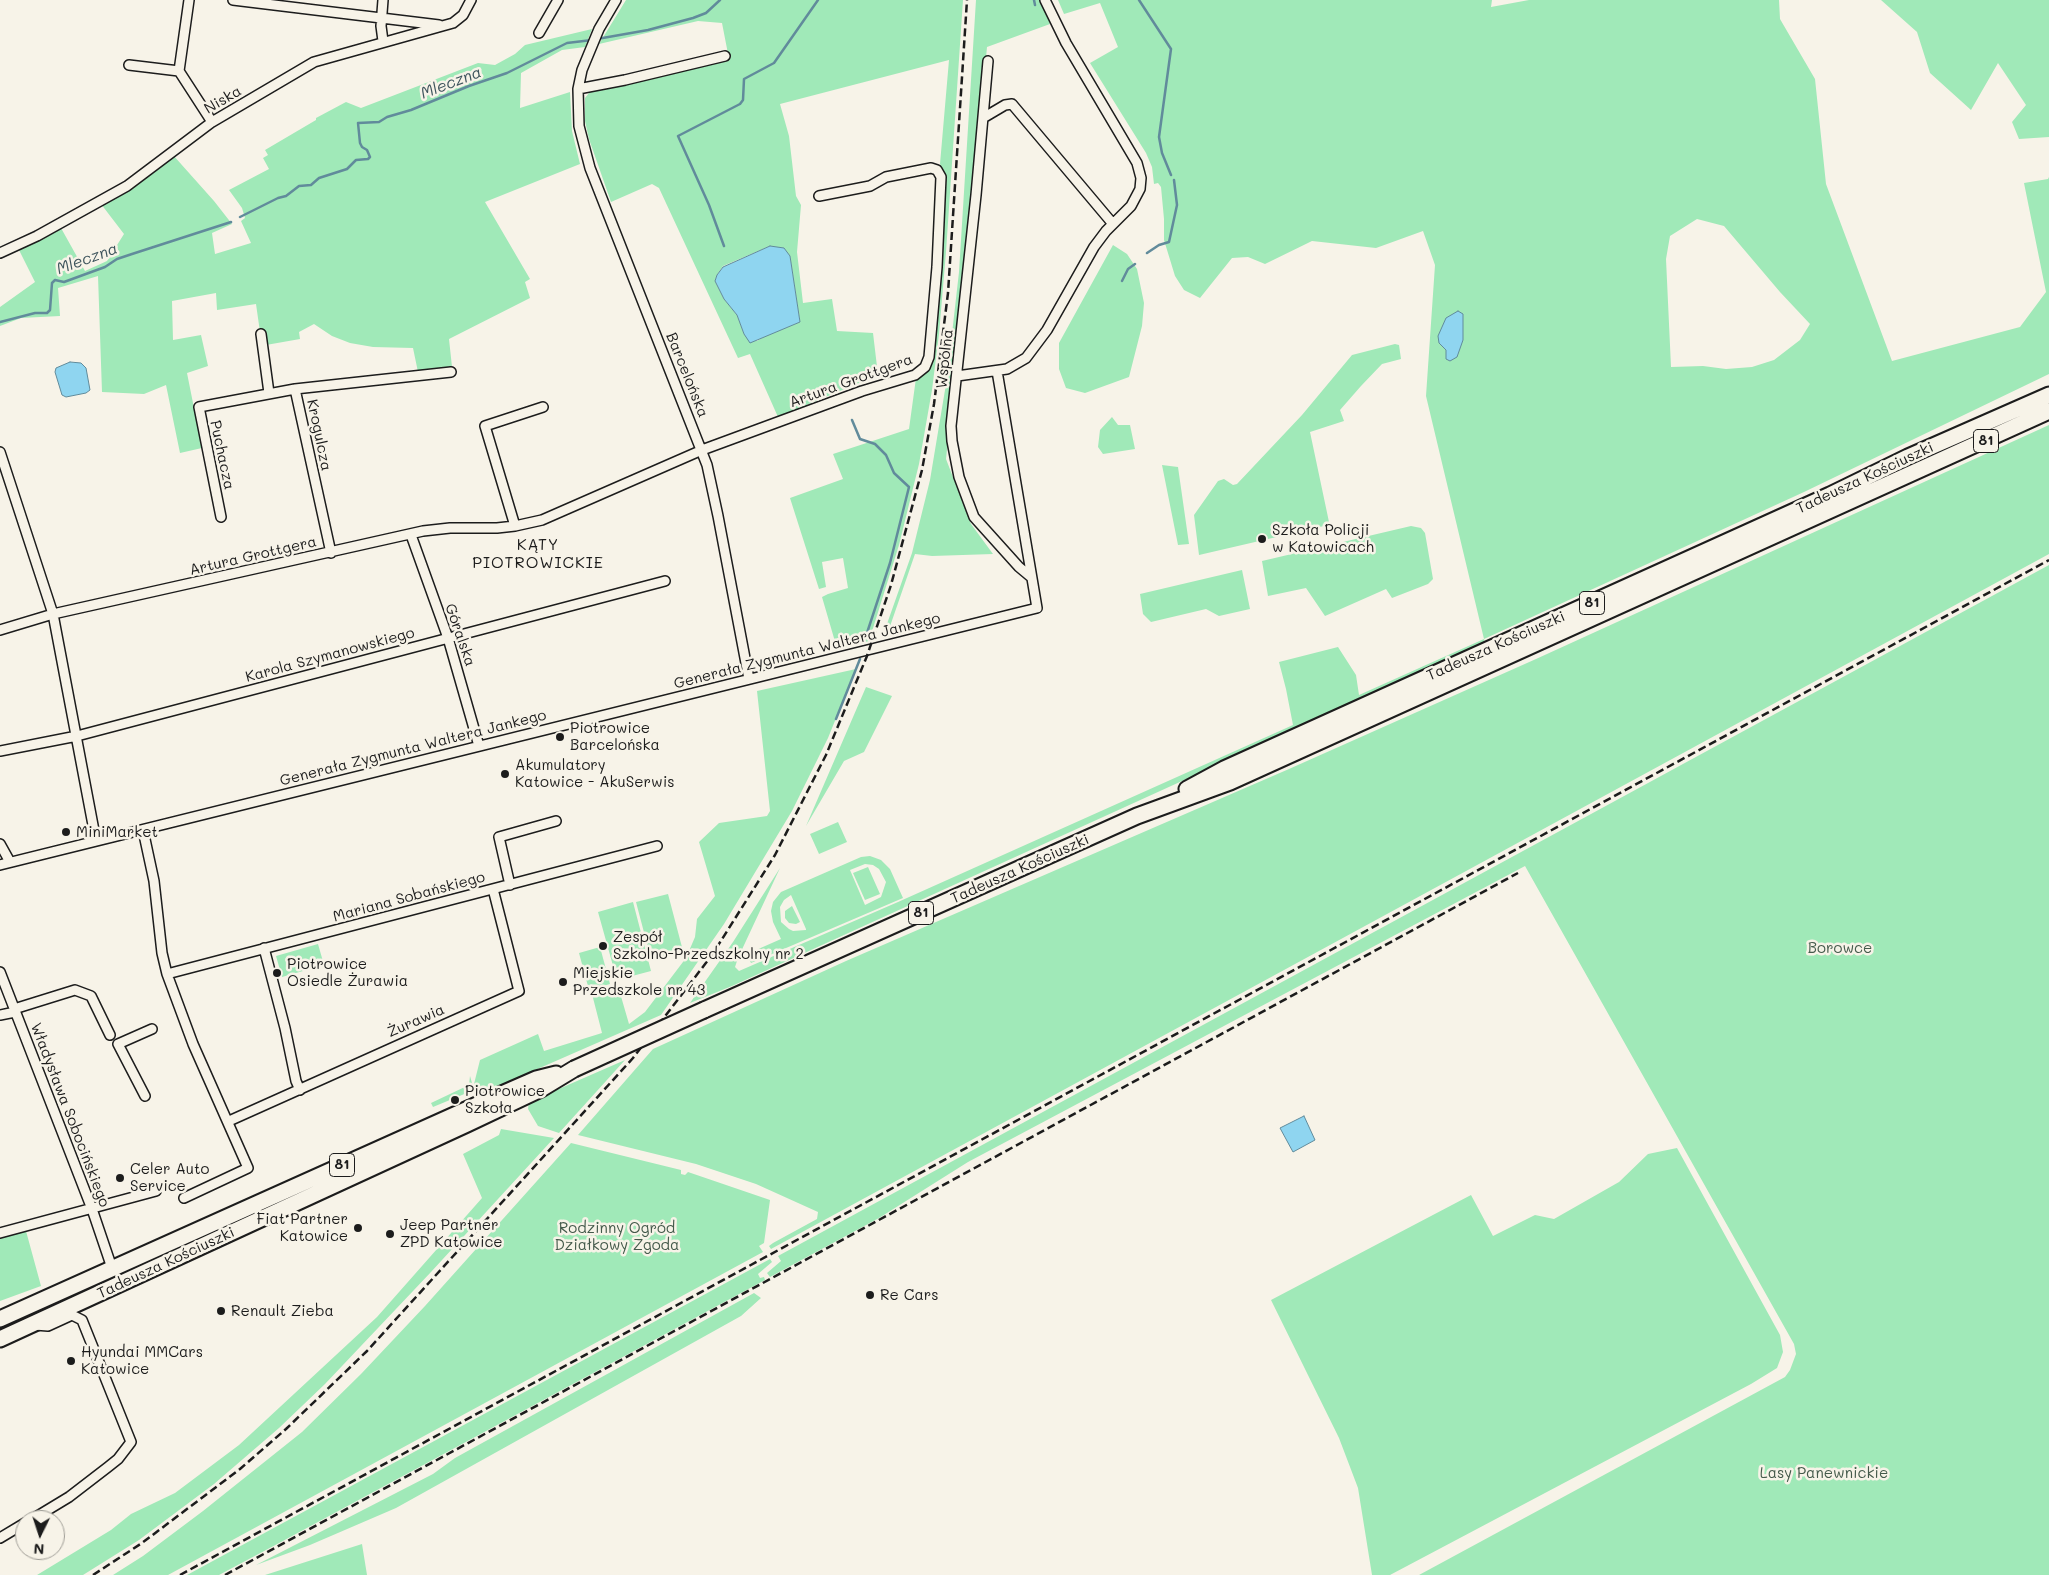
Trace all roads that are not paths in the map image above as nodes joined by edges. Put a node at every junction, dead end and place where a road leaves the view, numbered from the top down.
1 (190, 0) edge
2 (233, 0) edge
3 (383, 0) edge
4 (471, 0) edge
5 (558, 0) edge
6 (616, 0) edge
7 (1045, 0) edge
8 (381, 18) junction
9 (444, 26) junction
10 (539, 33) dead end
11 (383, 41) junction
12 (725, 56) dead end
13 (988, 61) dead end
14 (129, 65) dead end
15 (179, 71) junction
16 (578, 89) junction
17 (982, 118) junction
18 (212, 122) junction
19 (819, 196) dead end
20 (1113, 224) junction
21 (0, 253) edge
22 (261, 334) dead end
23 (997, 371) junction
24 (451, 372) dead end
25 (957, 376) junction
26 (294, 389) junction
27 (269, 393) junction
28 (2049, 395) edge
29 (544, 407) dead end
30 (2049, 411) edge
31 (702, 450) junction
32 (0, 452) edge
33 (221, 517) dead end
34 (515, 526) junction
35 (411, 535) junction
36 (331, 553) junction
37 (1031, 577) junction
38 (665, 581) dead end
39 (53, 614) junction
40 (0, 630) edge
41 (448, 638) junction
42 (749, 679) junction
43 (77, 736) junction
44 (480, 746) junction
45 (0, 751) edge
46 (1137, 816) junction
47 (556, 821) dead end
48 (143, 830) junction
49 (96, 841) junction
50 (0, 844) edge
51 (657, 846) dead end
52 (10, 862) junction
53 (0, 865) edge
54 (510, 885) junction
55 (494, 889) junction
56 (264, 948) junction
57 (0, 972) edge
58 (167, 974) junction
59 (14, 1011) junction
60 (0, 1015) edge
61 (152, 1029) dead end
62 (110, 1036) dead end
63 (574, 1069) junction
64 (300, 1090) junction
65 (145, 1096) dead end
66 (228, 1121) junction
67 (156, 1192) dead end
68 (184, 1198) dead end
69 (92, 1209) junction
70 (0, 1233) edge
71 (112, 1268) junction
72 (0, 1320) edge
73 (32, 1324) junction
74 (0, 1339) edge
75 (48, 1510) edge
76 (15, 1529) edge
77 (0, 1538) edge

1 - 15 street
2 - 8 street
3 - 8 street
4 - 9 street, Niska
5 - 10 street
6 - 16 street, Barcelońska
7 - 20 street
8 - 9 street
8 - 11 street
9 - 11 street, Niska
11 - 18 street, Niska
12 - 16 street
13 - 17 street, Wspólna
14 - 15 street
15 - 18 street
16 - 31 street, Barcelońska
17 - 20 street
17 - 25 street, Wspólna
18 - 21 street, Niska
19 - 31 street, Artura Grottgera
20 - 23 street
22 - 27 street
23 - 25 street
23 - 37 street
24 - 26 street, Krogulcza
25 - 37 street, Wspólna
26 - 27 street, Puchacza
26 - 36 street, Krogulcza
27 - 33 street, Puchacza
28 - 46 main road, Tadeusza Kościuszki / 81
29 - 34 street
30 - 46 main road, Tadeusza Kościuszki / 81
31 - 34 street, Artura Grottgera
31 - 42 street, Barcelońska
32 - 39 street
34 - 35 street, Artura Grottgera
35 - 36 street, Artura Grottgera
35 - 41 street, Góralska
36 - 39 street, Artura Grottgera
37 - 42 street, Generała Zygmunta Waltera Jankego
38 - 41 street, Karola Szymanowskiego
39 - 40 street, Artura Grottgera
39 - 43 street
41 - 43 street, Karola Szymanowskiego
41 - 44 street, Góralska
42 - 44 street, Generała Zygmunta Waltera Jankego
43 - 45 street, Karola Szymanowskiego
43 - 49 street
44 - 48 street, Generała Zygmunta Waltera Jankego
46 - 63 main road, Tadeusza Kościuszki / 81, bridge
47 - 54 street
48 - 49 street, Generała Zygmunta Waltera Jankego
48 - 58 street
49 - 52 street, Generała Zygmunta Waltera Jankego
50 - 52 street
51 - 54 street, Mariana Sobańskiego
52 - 53 street, Generała Zygmunta Waltera Jankego
54 - 55 street, Mariana Sobańskiego
55 - 56 street, Mariana Sobańskiego
55 - 64 street, Żurawia
56 - 58 street, Mariana Sobańskiego
56 - 64 street
57 - 59 street, Władysława Sobocińskiego
58 - 66 street
59 - 60 street
59 - 62 street
59 - 69 street, Władysława Sobocińskiego
61 - 65 street
63 - 71 main road, Tadeusza Kościuszki / 81
63 - 73 main road, Tadeusza Kościuszki / 81
64 - 66 street, Żurawia
66 - 68 street
67 - 69 street
69 - 70 street
69 - 71 street, Władysława Sobocińskiego
71 - 72 main road, Tadeusza Kościuszki / 81
73 - 74 main road, Tadeusza Kościuszki / 81
73 - 75 street
76 - 77 street

